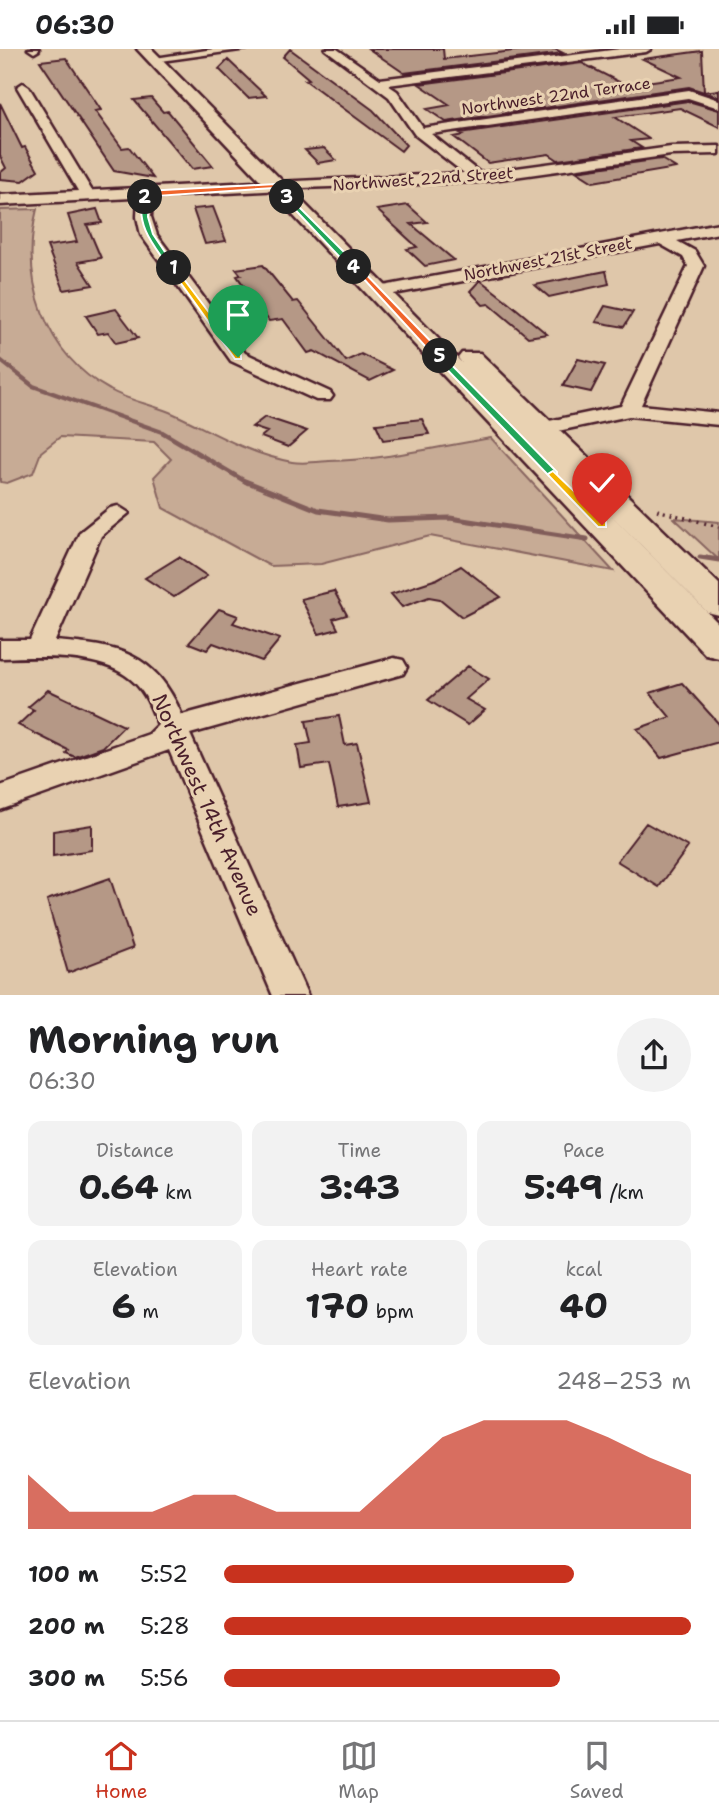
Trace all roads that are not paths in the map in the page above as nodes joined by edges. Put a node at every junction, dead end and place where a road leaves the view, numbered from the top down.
1 (242, 49) edge
2 (330, 49) edge
3 (646, 49) edge
4 (157, 54) edge
5 (378, 83) junction
6 (23, 87) dead end
7 (719, 104) edge
8 (420, 132) junction
9 (719, 151) edge
10 (478, 178) junction
11 (287, 186) junction
12 (145, 193) junction
13 (88, 196) junction
14 (0, 199) edge
15 (719, 228) edge
16 (661, 238) junction
17 (389, 289) junction
18 (323, 396) dead end
19 (629, 410) junction
20 (719, 419) edge
21 (528, 431) junction
22 (118, 513) dead end
23 (698, 596) edge
24 (719, 646) edge
25 (0, 649) edge
26 (38, 650) junction
27 (394, 667) dead end
28 (173, 728) junction
29 (0, 798) edge
30 (290, 995) edge

1 - 4 street
2 - 5 street
3 - 5 street
4 - 11 main road
5 - 8 street
6 - 13 street
7 - 8 street, Northwest 22nd Terrace
8 - 10 street
9 - 10 street, Northwest 22nd Street
10 - 11 street, Northwest 22nd Street
11 - 12 street, Northwest 22nd Street
11 - 17 main road
12 - 13 street, Northwest 22nd Street
12 - 18 street
13 - 14 street, Northwest 22nd Street
15 - 16 street, Northwest 21st Street
16 - 17 street, Northwest 21st Street
16 - 19 street
17 - 21 main road
19 - 20 street
19 - 21 street
21 - 23 main road
22 - 26 street
23 - 24 main road
25 - 26 street, Northwest 14th Avenue
26 - 28 street, Northwest 14th Avenue
27 - 28 street
28 - 29 street
28 - 30 street, Northwest 14th Avenue

